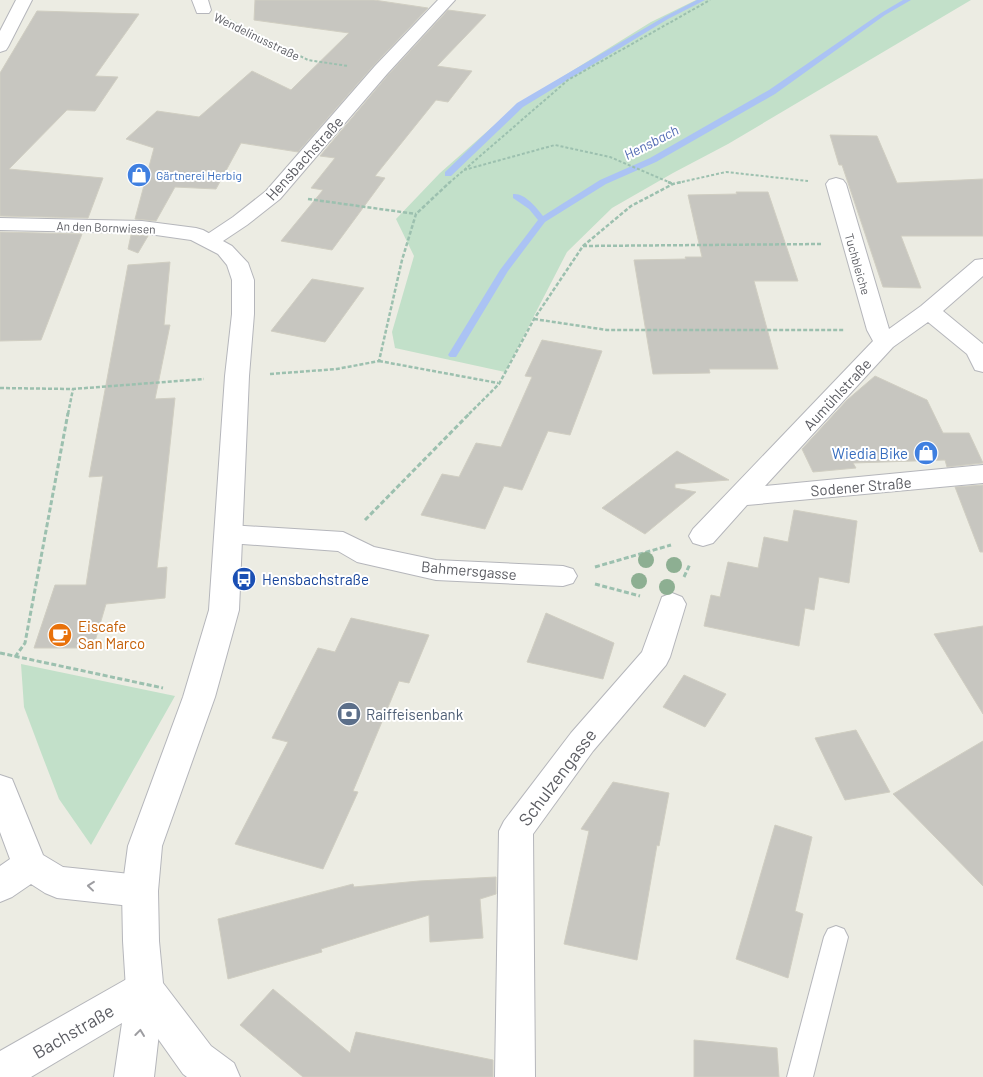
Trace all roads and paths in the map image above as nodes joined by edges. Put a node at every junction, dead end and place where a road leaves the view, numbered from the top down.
1 (24, 0) edge
2 (447, 0) edge
3 (710, 0) edge
4 (202, 5) edge
5 (0, 47) edge
6 (381, 70) junction
7 (463, 170) junction
8 (673, 184) junction
9 (836, 184) joint
10 (273, 194) junction
11 (416, 214) junction
12 (0, 224) edge
13 (210, 241) junction
14 (852, 244) junction
15 (583, 246) junction
16 (983, 265) edge
17 (929, 311) junction
18 (534, 319) junction
19 (881, 336) junction
20 (379, 361) junction
21 (983, 365) edge
22 (237, 376) junction
23 (499, 384) junction
24 (0, 388) edge
25 (73, 389) junction
26 (983, 474) edge
27 (740, 497) junction
28 (230, 534) junction
29 (702, 536) junction
30 (343, 542) junction
31 (563, 576) junction
32 (672, 604) junction
33 (0, 653) edge
34 (15, 657) junction
35 (199, 697) junction
36 (0, 789) edge
37 (30, 865) junction
38 (0, 886) edge
39 (140, 891) junction
40 (836, 937) dead end
41 (145, 989) junction
42 (0, 1073) edge
43 (134, 1077) edge
44 (220, 1077) edge
45 (515, 1077) edge
46 (800, 1077) edge

1 - 5 street
2 - 6 street, Hensbachstraße
3 - 7 path
4 - 6 path, Wendelinusstraße
6 - 10 street, Hensbachstraße
7 - 8 path
7 - 11 path
8 - 9 path
8 - 15 path
9 - 14 street, Tuchbleiche
10 - 11 path
10 - 13 street, Hensbachstraße
11 - 20 path
12 - 13 street, An den Bornwiesen
13 - 22 street
14 - 15 path
14 - 19 street, Tuchbleiche
15 - 18 path
16 - 17 street, Aumühlstraße
17 - 19 street, Aumühlstraße
17 - 21 street
18 - 19 path
18 - 23 path
19 - 27 street, Aumühlstraße
20 - 22 path
20 - 23 path
22 - 25 path
22 - 28 street
23 - 30 path
24 - 25 path
25 - 34 path
26 - 27 street, Sodener Straße
27 - 29 street, Aumühlstraße
28 - 30 street, Bahmersgasse
28 - 35 street
29 - 31 path
29 - 32 path
30 - 31 street, Bahmersgasse
31 - 32 path
32 - 45 street, Schulzengasse
33 - 34 path
34 - 35 path
35 - 39 street
36 - 37 street
37 - 38 street
39 -> 37 street
39 - 41 street
40 - 46 lane
41 - 42 street, Bachstraße
43 -> 41 street
41 - 44 street

